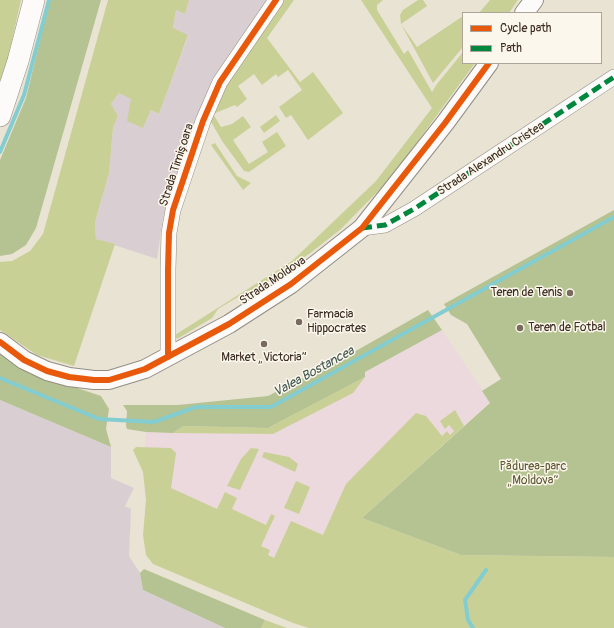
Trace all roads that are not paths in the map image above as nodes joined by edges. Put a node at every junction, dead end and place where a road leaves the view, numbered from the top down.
1 (34, 0) edge
2 (276, 0) edge
3 (534, 0) edge
4 (525, 12) edge
5 (488, 64) edge
6 (614, 78) edge
7 (0, 116) edge
8 (362, 228) junction
9 (0, 342) edge
10 (168, 357) junction

1 - 7 main road
2 - 10 street, Strada Timișoara
3 - 4 street
5 - 8 street, Strada Moldova
6 - 8 street, Strada Alexandru Cristea
8 - 10 street, Strada Moldova
9 - 10 street, Strada Moldova

